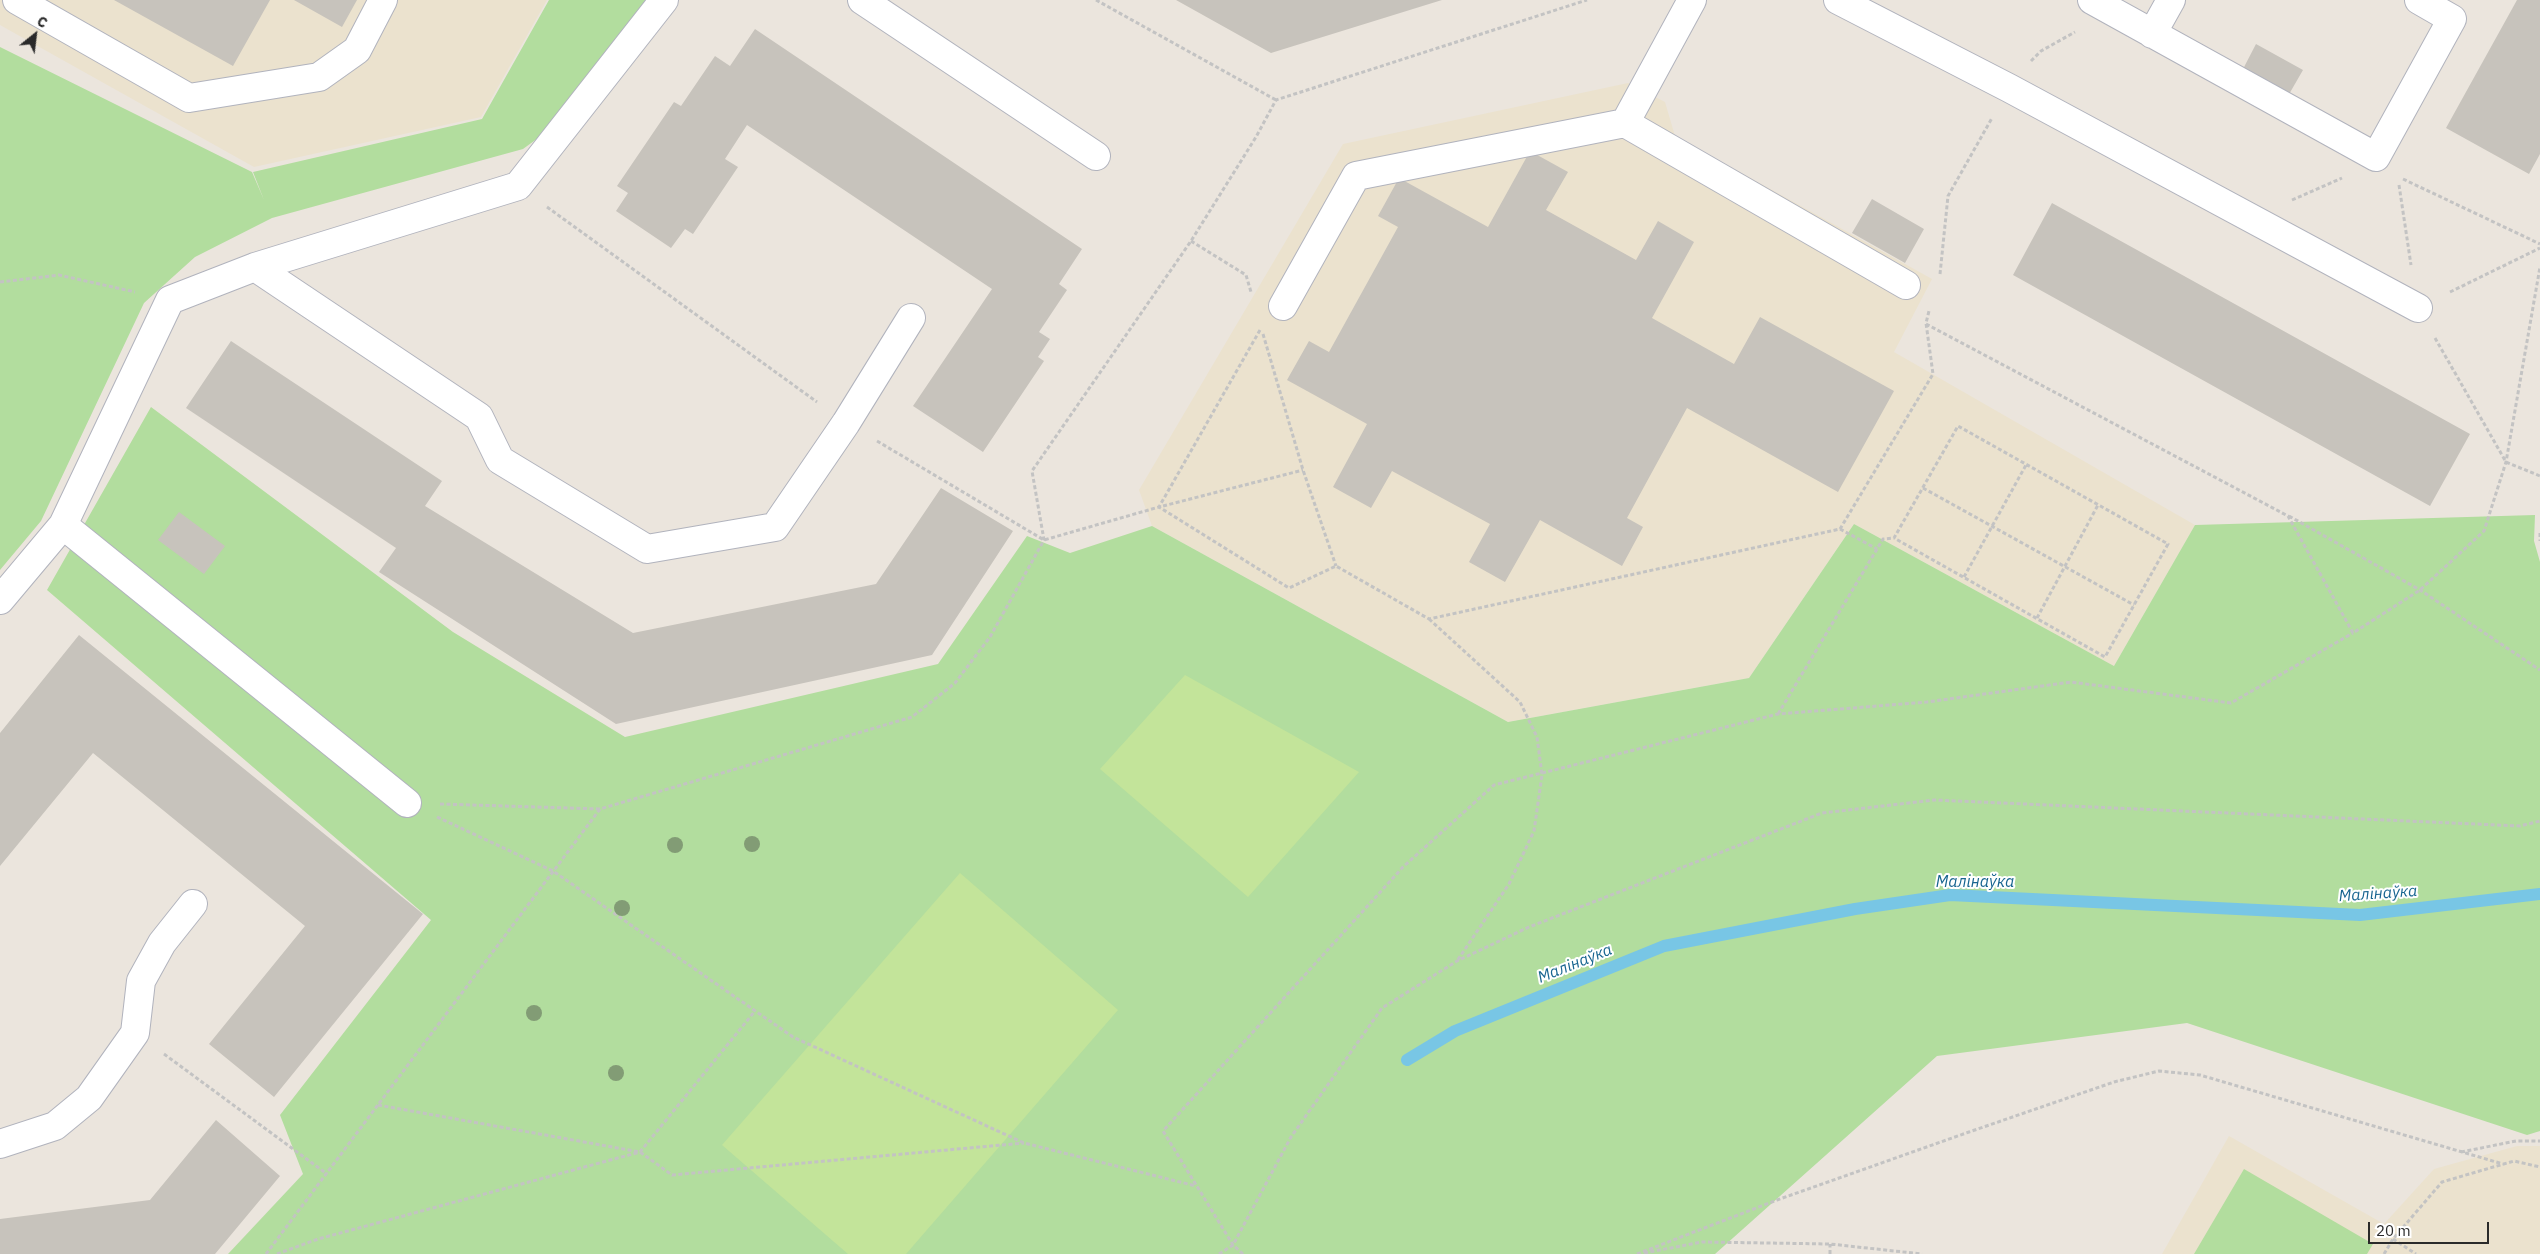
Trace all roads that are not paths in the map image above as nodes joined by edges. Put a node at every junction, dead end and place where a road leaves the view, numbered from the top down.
1 (18, 0) edge
2 (383, 0) edge
3 (664, 0) edge
4 (862, 0) edge
5 (1692, 0) edge
6 (1838, 0) edge
7 (2092, 0) edge
8 (2171, 0) edge
9 (2419, 0) edge
10 (2152, 34) junction
11 (1625, 123) junction
12 (1096, 156) dead end
13 (256, 267) junction
14 (1906, 284) dead end
15 (1283, 306) dead end
16 (2418, 308) road end
17 (911, 318) dead end
18 (63, 525) junction
19 (0, 600) edge
20 (407, 804) road end
21 (193, 904) dead end
22 (0, 1144) edge

1 - 2 lane
3 - 13 lane
4 - 12 lane
5 - 11 lane
6 - 16 lane
7 - 10 lane
8 - 10 lane
9 - 10 lane
11 - 14 lane
11 - 15 lane
13 - 17 lane
13 - 18 lane
18 - 19 lane
18 - 20 lane
21 - 22 lane

